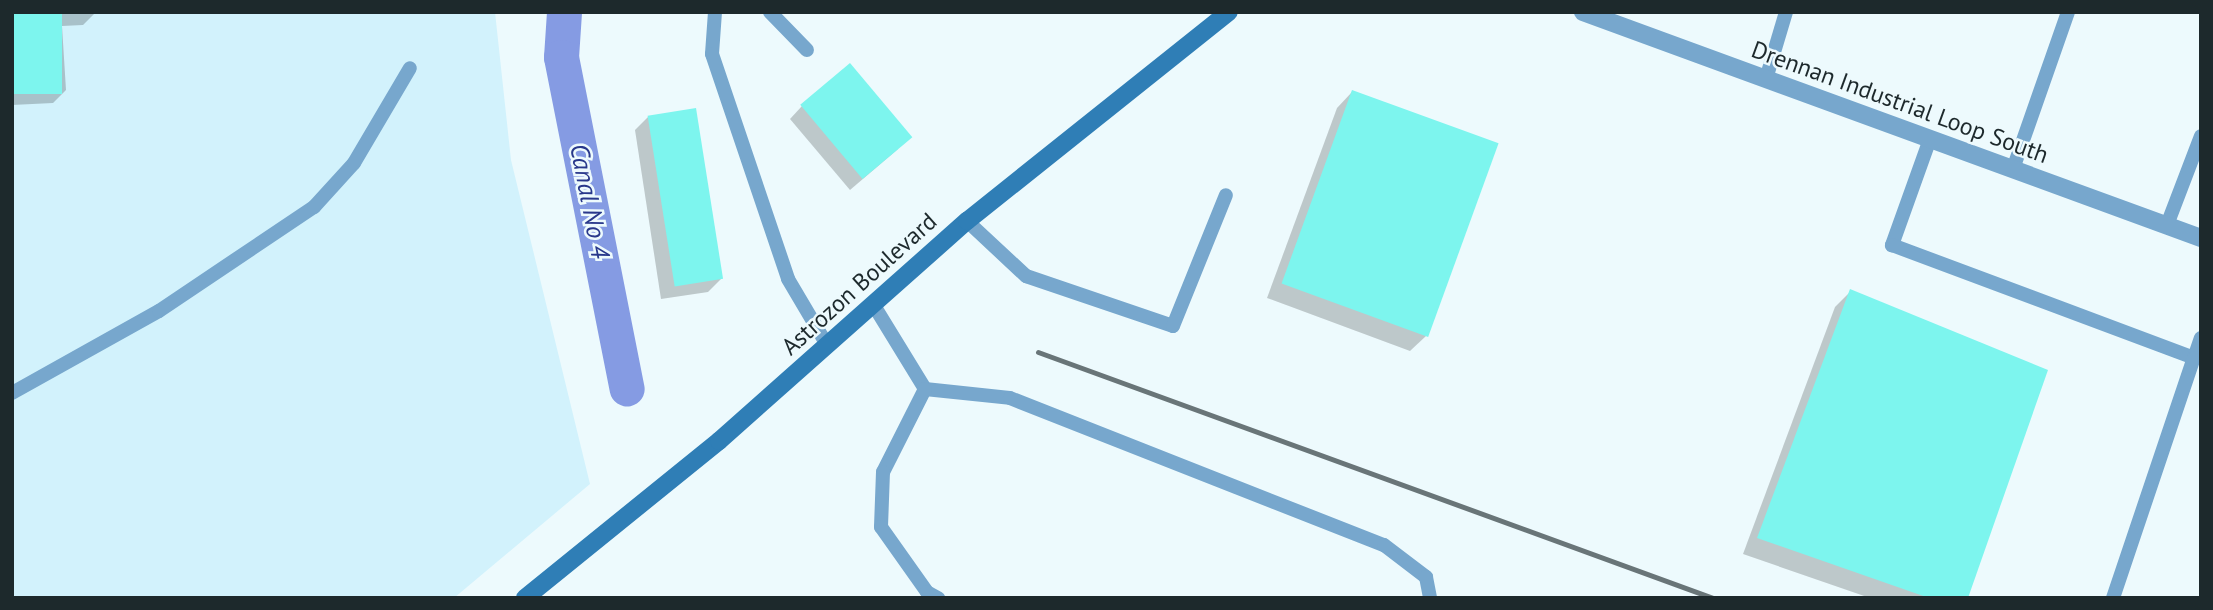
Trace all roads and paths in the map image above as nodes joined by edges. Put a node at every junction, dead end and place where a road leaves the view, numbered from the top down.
1 (715, 12) edge
2 (770, 12) edge
3 (1229, 12) edge
4 (1583, 12) edge
5 (1786, 12) edge
6 (2068, 12) edge
7 (807, 50) dead end
8 (410, 68) dead end
9 (1766, 79) junction
10 (2201, 136) edge
11 (1930, 139) junction
12 (2013, 169) junction
13 (1226, 195) dead end
14 (967, 221) junction
15 (2167, 225) junction
16 (2201, 238) edge
17 (873, 304) junction
18 (2201, 338) edge
19 (827, 345) junction
20 (2194, 358) junction
21 (925, 389) junction
22 (12, 393) edge
23 (524, 598) edge
24 (938, 598) edge
25 (1430, 598) edge
26 (2113, 598) edge

1 - 19 lane
2 - 7 lane
3 - 14 main road, Astrozon Boulevard
4 - 9 street, Drennan Industrial Loop South
5 - 9 lane
6 - 12 lane
8 - 22 lane
9 - 11 street, Drennan Industrial Loop South
10 - 15 lane
11 - 12 street, Drennan Industrial Loop South
11 - 20 lane
12 - 15 street, Drennan Industrial Loop South
13 - 14 lane
14 - 17 main road, Astrozon Boulevard
15 - 16 street, Drennan Industrial Loop South
17 - 19 main road, Astrozon Boulevard
17 - 21 lane
18 - 20 lane
19 - 23 main road, Astrozon Boulevard
20 - 26 lane
21 - 24 lane
21 - 25 lane

